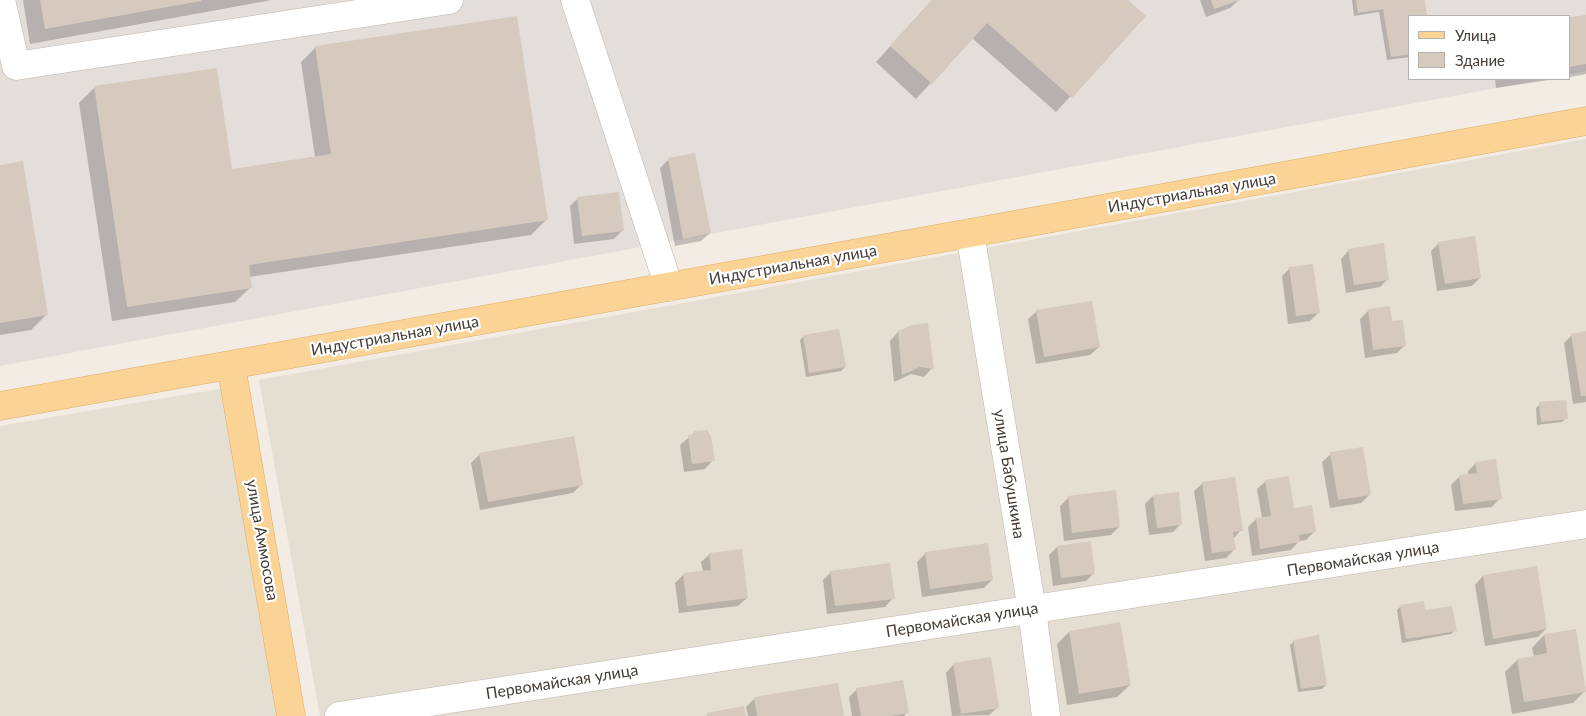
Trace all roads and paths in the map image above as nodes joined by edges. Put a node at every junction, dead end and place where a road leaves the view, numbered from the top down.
1 (0, 0) edge
2 (449, 0) edge
3 (575, 0) edge
4 (1586, 121) edge
5 (970, 233) junction
6 (669, 287) junction
7 (231, 365) junction
8 (0, 406) edge
9 (1586, 524) edge
10 (1032, 610) junction
11 (291, 716) edge
12 (339, 716) edge
13 (1046, 716) edge

1 - 2 street
3 - 6 street
4 - 5 main road, Индустриальная улица
5 - 6 main road, Индустриальная улица
5 - 10 street, улица Бабушкина
6 - 7 main road, Индустриальная улица
7 - 8 main road, Индустриальная улица
7 - 11 main road, улица Аммосова
9 - 10 street, Первомайская улица
10 - 12 street, Первомайская улица
10 - 13 street, улица Бабушкина

